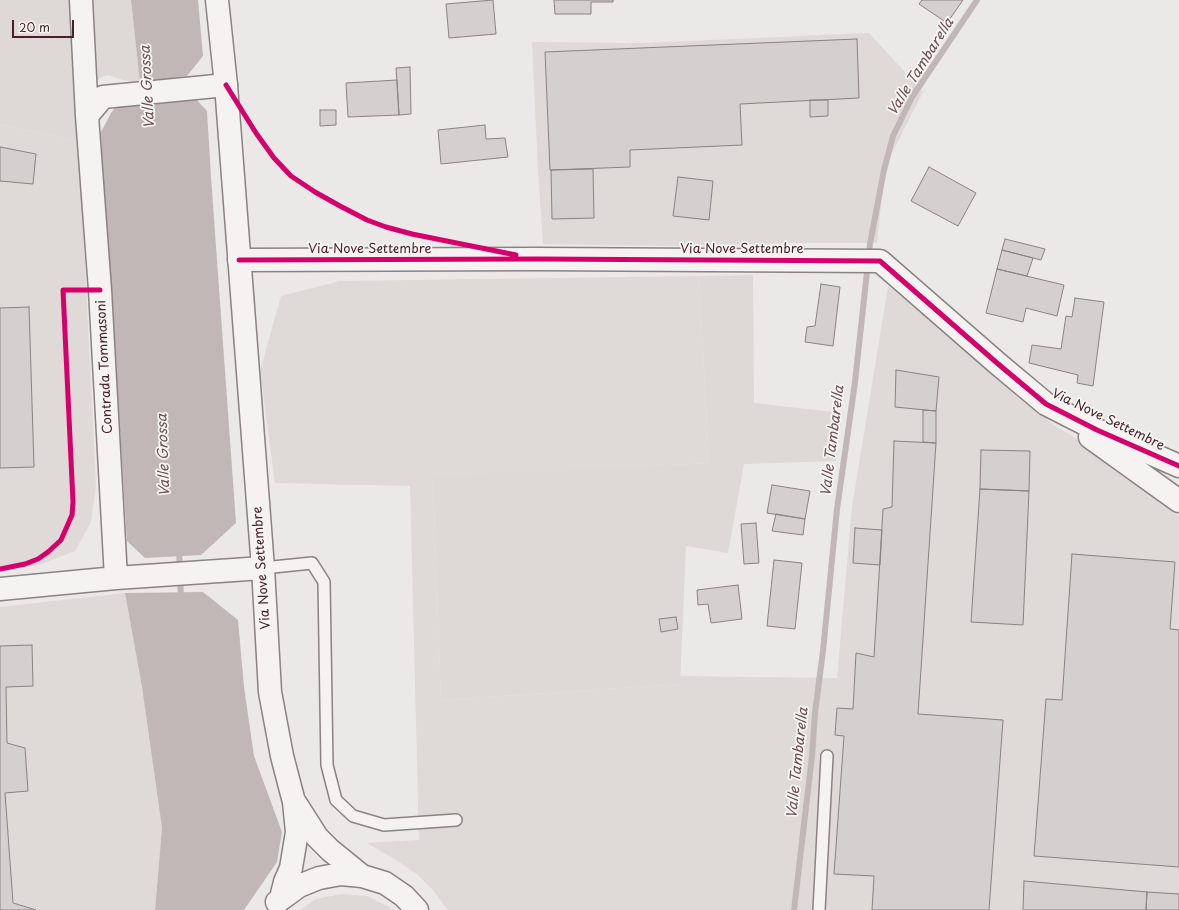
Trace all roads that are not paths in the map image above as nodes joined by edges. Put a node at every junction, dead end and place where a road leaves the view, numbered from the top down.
1 (81, 0) edge
2 (217, 0) edge
3 (226, 85) junction
4 (87, 116) junction
5 (239, 260) junction
6 (1046, 404) junction
7 (1179, 466) edge
8 (1179, 501) edge
9 (263, 568) junction
10 (116, 578) junction
11 (0, 589) edge
12 (827, 756) dead end
13 (294, 802) junction
14 (456, 820) dead end
15 (362, 876) junction
16 (276, 904) edge
17 (417, 910) edge
18 (819, 910) edge

1 - 4 street, Contrada Tommasoni
2 - 3 street, Via Nove Settembre
3 - 4 street
3 - 5 street, Via Nove Settembre
4 - 10 street, Contrada Tommasoni
5 - 6 street, Via Nove Settembre
5 - 9 street, Via Nove Settembre
6 - 7 street, Via Nove Settembre
6 - 8 street
9 - 10 street
9 - 13 street, Via Nove Settembre
9 - 14 lane
10 - 11 street
12 - 18 lane
13 - 15 street
13 - 16 street
15 - 16 street
15 - 17 street

